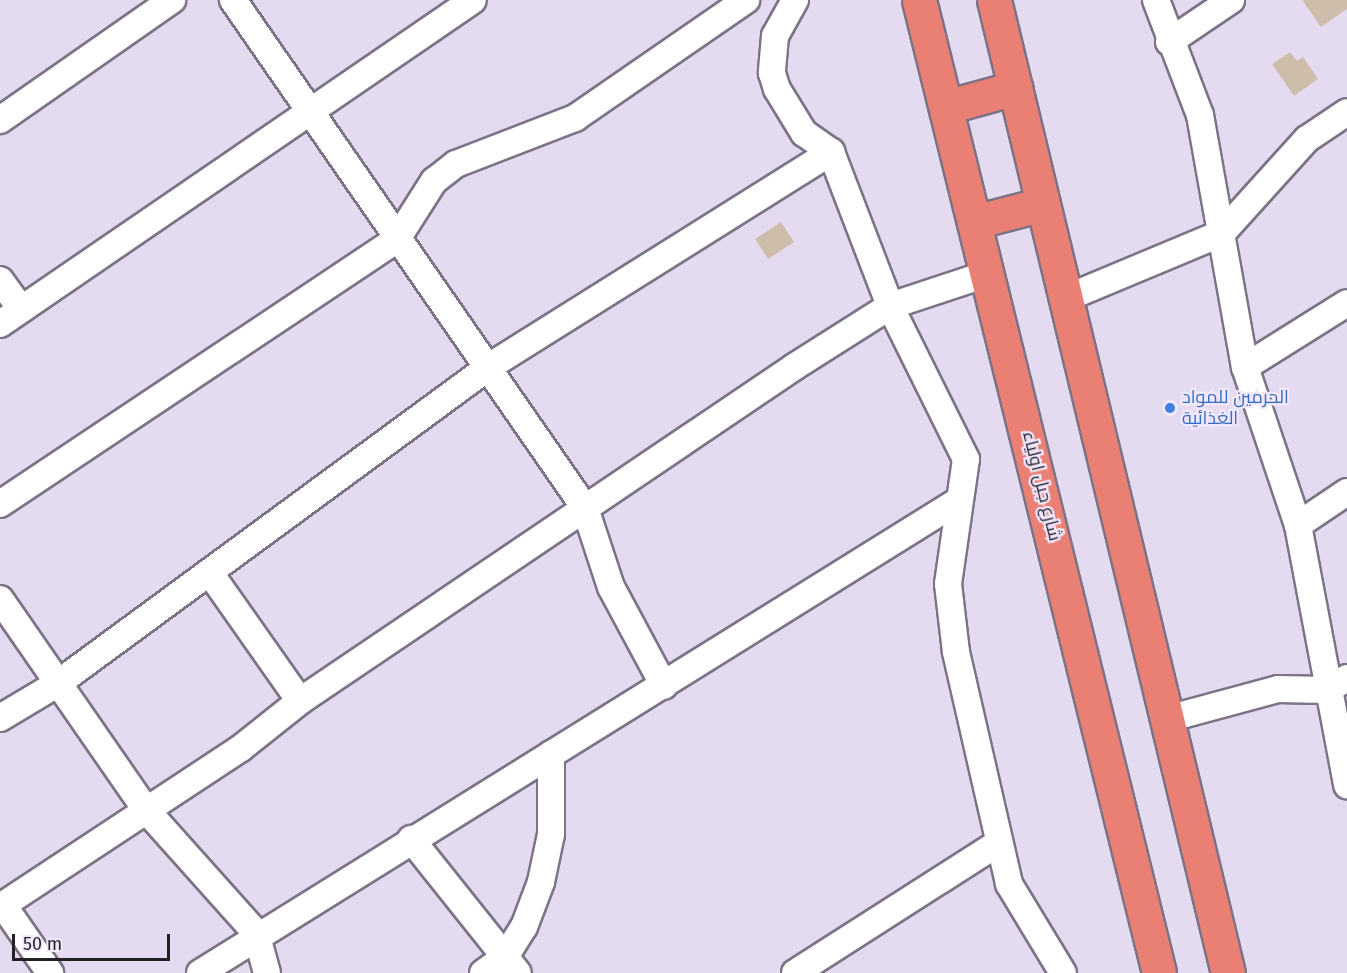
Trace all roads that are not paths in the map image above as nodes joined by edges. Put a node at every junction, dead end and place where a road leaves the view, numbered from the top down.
1 (172, 0) edge
2 (233, 0) edge
3 (473, 0) edge
4 (746, 0) edge
5 (795, 0) edge
6 (919, 0) edge
7 (994, 0) edge
8 (1156, 0) edge
9 (1231, 0) edge
10 (1169, 42) junction
11 (1016, 88) junction
12 (946, 107) junction
13 (1347, 112) edge
14 (309, 113) junction
15 (0, 120) edge
16 (831, 152) junction
17 (1043, 204) junction
18 (974, 222) junction
19 (1222, 233) junction
20 (397, 239) junction
21 (987, 274) junction
22 (0, 280) edge
23 (1069, 297) junction
24 (1347, 303) edge
25 (890, 306) junction
26 (21, 309) junction
27 (0, 324) edge
28 (490, 366) junction
29 (1245, 367) junction
30 (1347, 492) edge
31 (958, 501) junction
32 (0, 504) edge
33 (585, 508) junction
34 (1298, 525) junction
35 (210, 573) junction
36 (0, 599) edge
37 (57, 684) junction
38 (1337, 684) edge
39 (664, 686) junction
40 (300, 701) junction
41 (0, 718) edge
42 (1167, 719) junction
43 (551, 754) junction
44 (1347, 784) edge
45 (147, 811) junction
46 (411, 839) junction
47 (997, 844) junction
48 (2, 906) edge
49 (256, 933) junction
50 (511, 965) edge
51 (1062, 972) edge
52 (50, 973) edge
53 (200, 973) edge
54 (267, 973) edge
55 (483, 973) edge
56 (795, 973) edge
57 (1159, 973) edge
58 (1228, 973) edge

1 - 15 street
2 - 14 street
3 - 14 street
4 - 20 street
5 - 16 street
6 - 12 highway, شارع جبل اولياء
7 - 11 highway
8 - 10 street
9 - 10 street
10 - 19 street
11 - 12 highway
11 - 17 highway
12 - 18 highway, شارع جبل اولياء
13 - 19 street
14 - 20 street
14 - 26 street
16 - 25 street
16 - 28 street
17 - 18 highway
17 - 23 highway
18 - 21 highway, شارع جبل اولياء
19 - 23 street
19 - 29 street
20 - 28 street
20 - 32 street
21 - 25 street
21 - 57 highway, شارع جبل اولياء
22 - 26 street
23 - 42 highway
24 - 29 street
25 - 31 street
25 - 33 street
26 - 27 street
28 - 33 street
28 - 35 street
29 - 34 street
30 - 34 street
31 - 39 street
31 - 47 street
33 - 39 street
33 - 40 street
34 - 38 street
35 - 37 street
35 - 40 street
36 - 37 street
37 - 41 street
37 - 45 street
38 - 42 street
38 - 44 street
39 - 43 street
40 - 45 street
42 - 58 highway
43 - 46 street
43 - 50 street
45 - 48 street
45 - 49 street
46 - 49 street
46 - 50 street
47 - 51 street
47 - 56 street
48 - 52 street
49 - 53 street
49 - 54 street
50 - 55 street

